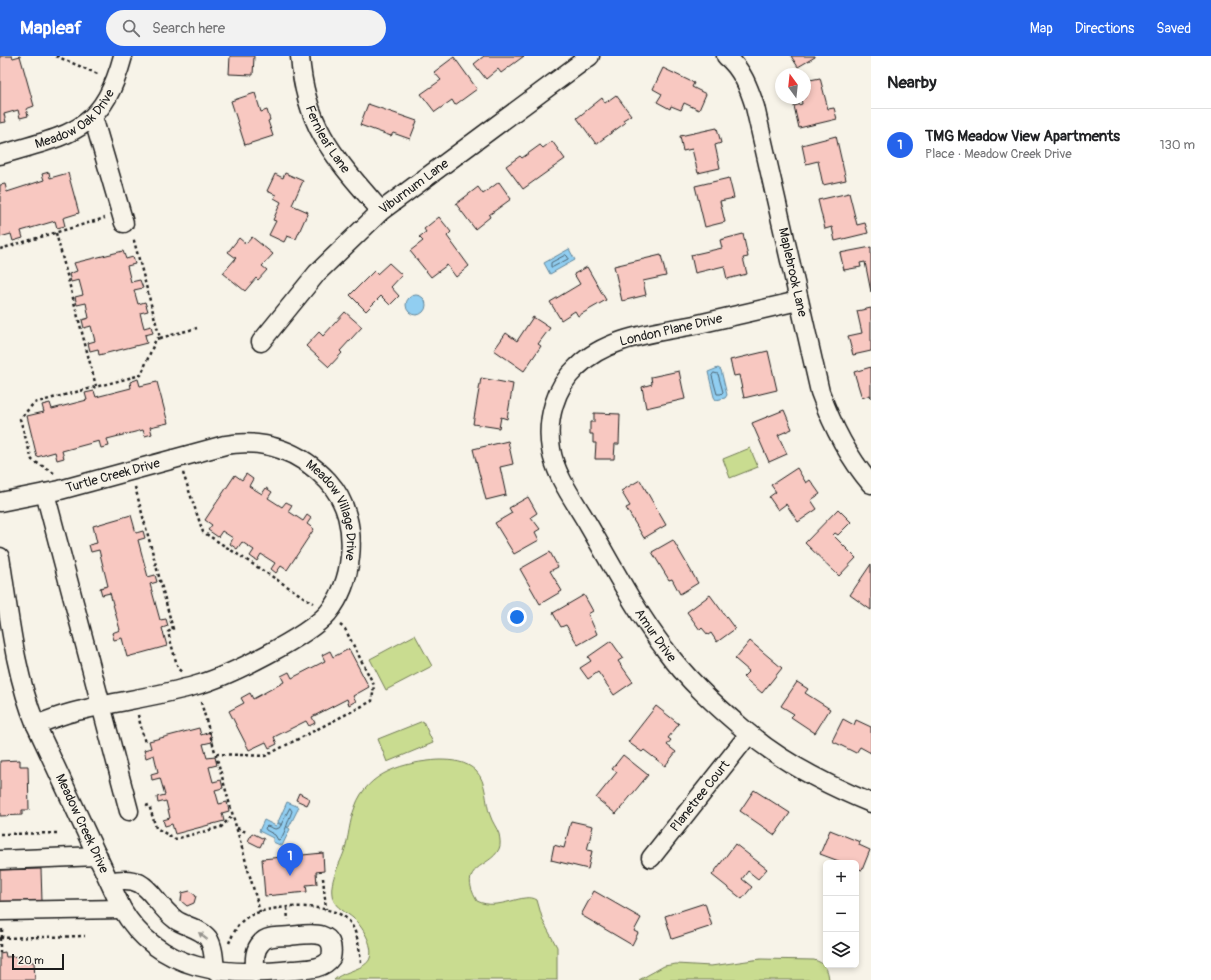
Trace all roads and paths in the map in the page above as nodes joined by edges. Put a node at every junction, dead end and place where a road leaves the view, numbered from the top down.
1 (56, 56) edge
2 (123, 56) edge
3 (300, 56) edge
4 (590, 56) edge
5 (726, 56) edge
6 (115, 82) junction
7 (93, 117) junction
8 (0, 155) edge
9 (381, 211) junction
10 (123, 218) junction
11 (56, 233) junction
12 (0, 249) edge
13 (798, 302) junction
14 (197, 328) dead end
15 (160, 338) junction
16 (261, 342) dead end
17 (96, 386) junction
18 (560, 389) joint
19 (225, 445) joint
20 (178, 458) junction
21 (131, 470) junction
22 (871, 484) edge
23 (52, 491) junction
24 (0, 502) edge
25 (0, 557) edge
26 (3, 595) edge
27 (328, 613) junction
28 (196, 686) junction
29 (135, 699) junction
30 (100, 706) junction
31 (36, 725) junction
32 (749, 734) junction
33 (145, 744) dead end
34 (216, 754) junction
35 (871, 803) edge
36 (129, 811) joint
37 (233, 815) junction
38 (237, 828) junction
39 (246, 832) dead end
40 (59, 833) dead end
41 (0, 834) edge
42 (98, 856) junction
43 (651, 858) dead end
44 (0, 860) edge
45 (322, 878) dead end
46 (110, 882) junction
47 (122, 909) junction
48 (326, 909) dead end
49 (0, 911) edge
50 (260, 912) dead end
51 (85, 936) dead end
52 (0, 938) edge
53 (0, 953) edge
54 (215, 971) junction
55 (255, 973) junction
56 (314, 974) edge
57 (288, 975) edge

1 - 6 path
2 - 6 street, Meadow Oak Drive
3 - 9 street, Fernleaf Lane
4 - 9 street, Viburnum Lane
5 - 13 street, Maplebrook Lane
6 - 7 street, Meadow Oak Drive
7 - 8 street, Meadow Oak Drive
7 - 10 street
9 - 16 street, Viburnum Lane
10 - 11 path
10 - 15 path
11 - 12 path
11 - 17 path
13 - 18 street, London Plane Drive
13 - 22 street, Maplebrook Lane
14 - 15 path
15 - 17 path
17 - 23 path
18 - 32 street, Amur Drive
19 - 20 street, Turtle Creek Drive
19 - 27 street, Meadow Village Drive
20 - 21 street, Turtle Creek Drive
20 - 27 path
21 - 23 street, Turtle Creek Drive
21 - 28 path
23 - 24 street, Turtle Creek Drive
23 - 30 street
25 - 26 street, Meadow Creek Drive
26 - 31 street, Meadow Creek Drive
27 - 28 street, Meadow Village Drive
27 - 34 path
28 - 29 street, Meadow Village Drive
28 - 34 path
29 - 30 street, Meadow Village Drive
29 - 33 path
30 - 31 street, Meadow Village Drive
30 - 36 street
31 - 42 street, Meadow Creek Drive
32 - 35 street, Amur Drive
32 - 43 street, Planetree Court
34 - 37 path
36 - 37 path
37 - 38 path
38 - 39 path
38 - 50 path
40 - 41 path
42 - 44 street
42 - 46 street, Meadow Creek Drive
45 - 48 path
46 - 47 street, Meadow Creek Drive
54 -> 46 street
47 - 49 street
47 - 54 street, Meadow Creek Drive
51 - 52 path
52 - 53 path
54 - 55 street, Meadow Creek Drive
55 - 56 street
55 - 57 street, Meadow Creek Drive
56 - 57 street, Meadow Creek Drive

